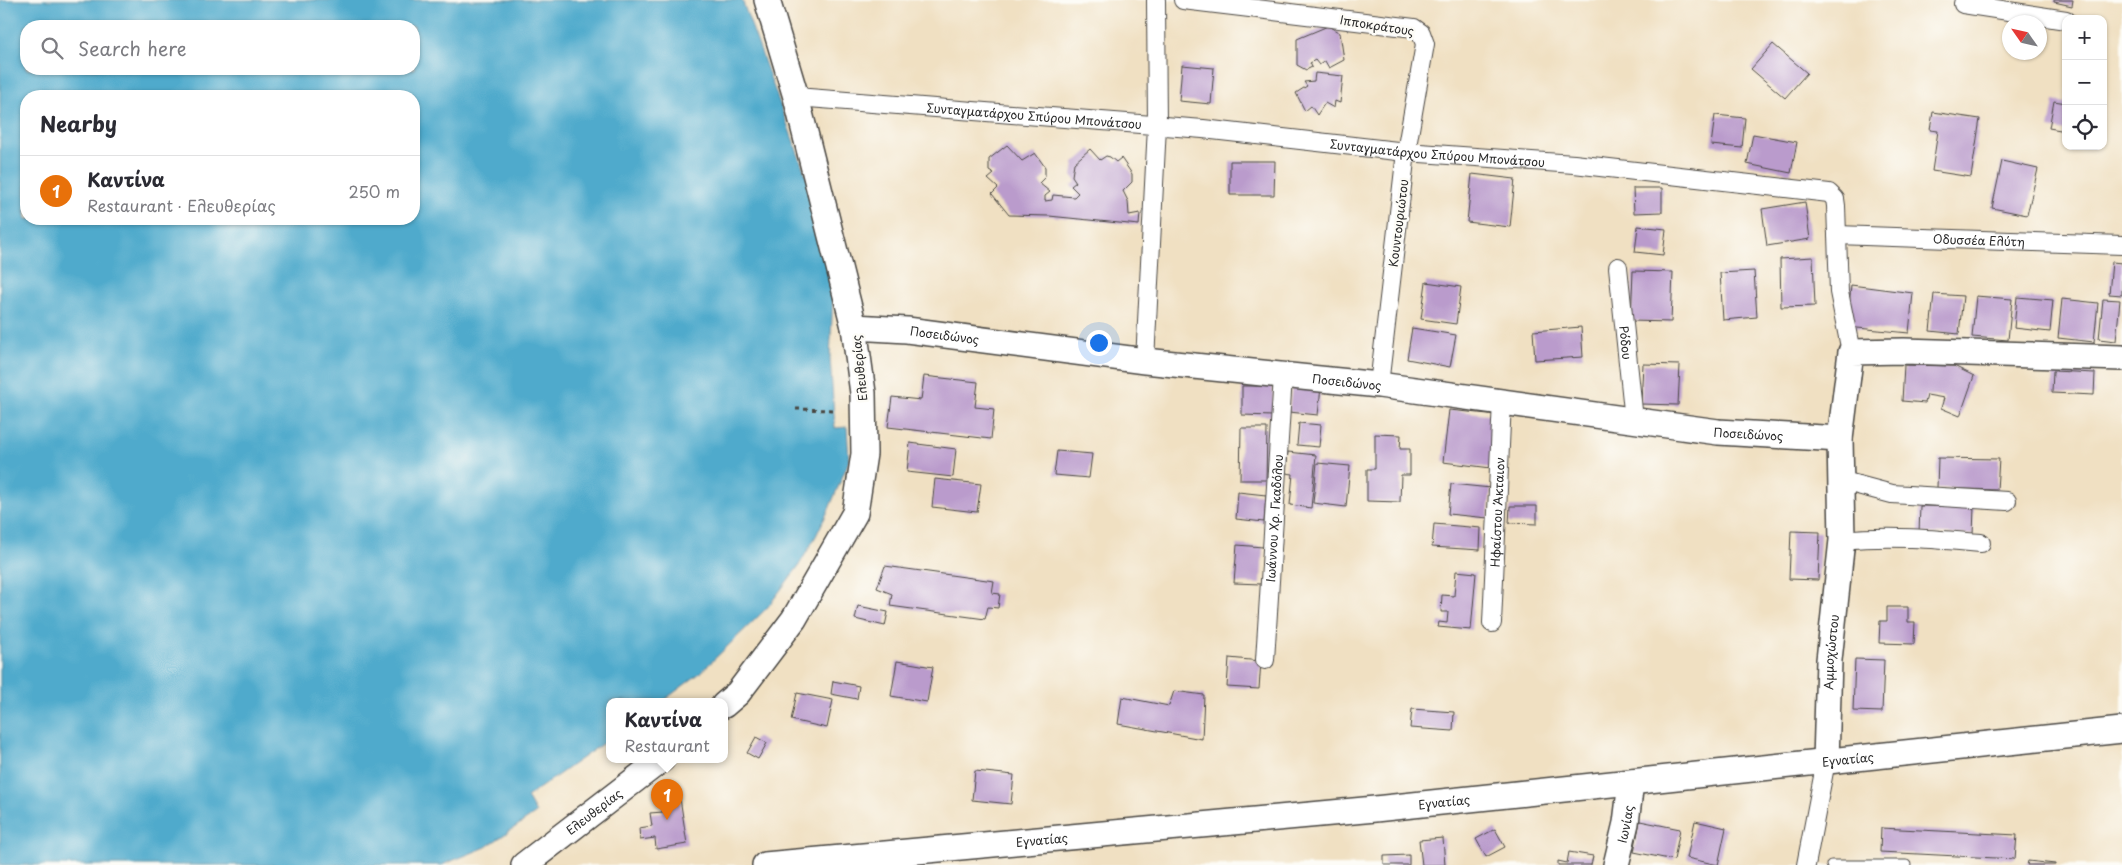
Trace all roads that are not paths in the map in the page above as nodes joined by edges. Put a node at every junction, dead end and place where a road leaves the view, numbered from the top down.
1 (767, 0) edge
2 (1156, 0) edge
3 (1183, 0) edge
4 (1964, 0) edge
5 (2062, 19) edge
6 (1421, 33) joint
7 (796, 97) junction
8 (1156, 126) junction
9 (1406, 152) junction
10 (1837, 234) junction
11 (2122, 245) edge
12 (1618, 267) dead end
13 (854, 327) junction
14 (1851, 352) junction
15 (2122, 358) edge
16 (1145, 361) junction
17 (1283, 376) junction
18 (1379, 385) junction
19 (1502, 401) junction
20 (1634, 420) junction
21 (1840, 439) junction
22 (1843, 481) junction
23 (2007, 501) dead end
24 (1842, 540) junction
25 (1981, 543) dead end
26 (1492, 622) dead end
27 (1266, 660) dead end
28 (728, 702) edge
29 (2122, 730) edge
30 (1826, 761) junction
31 (657, 763) edge
32 (1631, 782) junction
33 (524, 865) edge
34 (765, 865) edge
35 (1616, 865) edge
36 (1806, 865) edge
37 (1831, 865) edge
38 (1906, 865) edge

1 - 7 street, Ελευθερίας
2 - 8 street
3 - 6 street, Ιπποκράτους
4 - 5 street
6 - 9 street, Κουντουριώτου
7 - 8 street, Συνταγματάρχου Σπύρου Μπονάτσου
7 - 13 street, Ελευθερίας
8 - 9 street, Συνταγματάρχου Σπύρου Μπονάτσου
8 - 16 street
9 - 10 street, Συνταγματάρχου Σπύρου Μπονάτσου
9 - 18 street, Κουντουριώτου
10 - 11 street, Οδυσσέα Ελύτη
10 - 14 street, Συνταγματάρχου Σπύρου Μπονάτσου
12 - 20 street, Ρόδου
13 - 16 street, Ποσειδώνος
13 - 28 street, Ελευθερίας
14 - 15 street
14 - 21 street, Συνταγματάρχου Σπύρου Μπονάτσου
16 - 17 street, Ποσειδώνος
17 - 18 street, Ποσειδώνος
17 - 27 street, Ιωάννου Χρ. Γκαδόλου
18 - 19 street, Ποσειδώνος
19 - 20 street, Ποσειδώνος
19 - 26 street, Ηφαίστου Άκταιον
20 - 21 street, Ποσειδώνος
21 - 22 street, Αμμοχώστου
22 - 23 street
22 - 24 street, Αμμοχώστου
24 - 25 street
24 - 30 street, Αμμοχώστου
29 - 30 street, Εγνατίας
30 - 32 street, Εγνατίας
30 - 36 street, Αμμοχώστου
31 - 33 street, Ελευθερίας
32 - 34 street, Εγνατίας
32 - 35 street, Ιωνίας
37 - 38 lane

